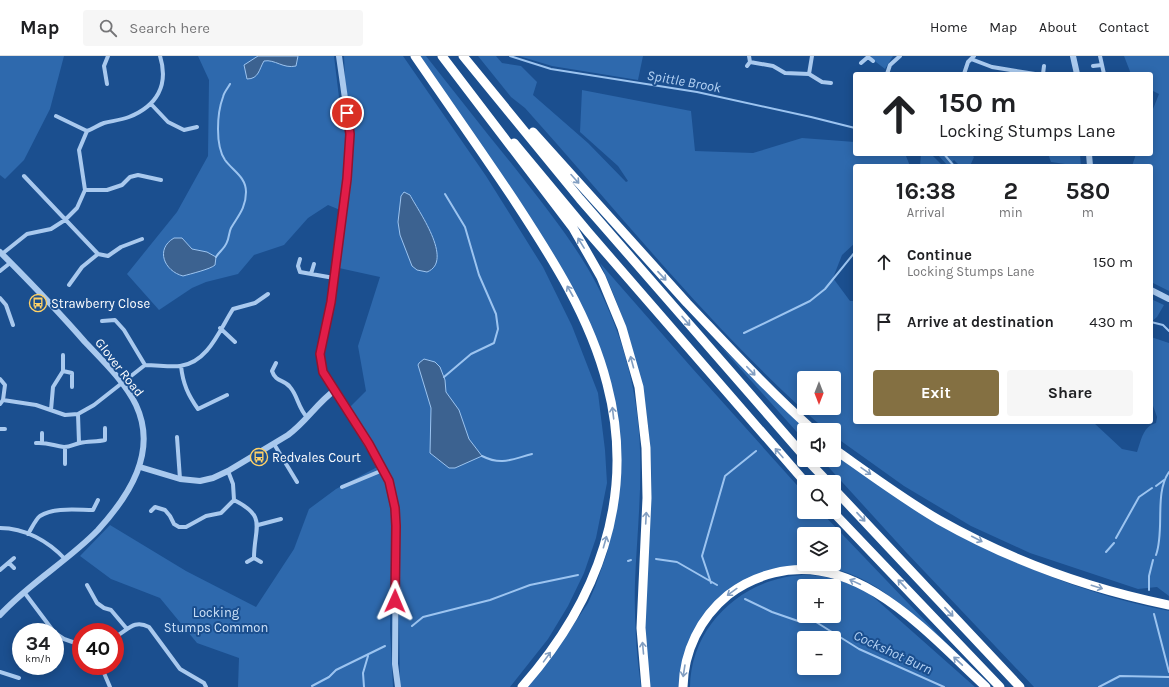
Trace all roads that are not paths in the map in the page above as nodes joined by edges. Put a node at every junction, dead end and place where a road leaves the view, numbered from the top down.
1 (108, 56) edge
2 (160, 56) edge
3 (339, 56) edge
4 (415, 56) edge
5 (443, 56) edge
6 (464, 56) edge
7 (749, 56) edge
8 (812, 56) edge
9 (868, 56) edge
10 (900, 56) edge
11 (1073, 56) edge
12 (1100, 56) edge
13 (973, 57) edge
14 (873, 61) dead end
15 (750, 62) junction
16 (861, 62) dead end
17 (748, 66) dead end
18 (1044, 66) dead end
19 (1093, 66) dead end
20 (1102, 66) junction
21 (888, 72) edge
22 (964, 72) edge
23 (1023, 72) edge
24 (1043, 72) edge
25 (1077, 72) edge
26 (1104, 72) edge
27 (808, 74) junction
28 (831, 83) dead end
29 (107, 84) dead end
30 (151, 104) junction
31 (56, 116) dead end
32 (197, 127) dead end
33 (87, 132) junction
34 (24, 176) dead end
35 (161, 180) dead end
36 (85, 190) junction
37 (64, 220) junction
38 (142, 239) dead end
39 (1, 253) edge
40 (98, 254) junction
41 (300, 259) dead end
42 (10, 263) junction
43 (314, 264) dead end
44 (0, 271) edge
45 (311, 274) junction
46 (334, 278) junction
47 (69, 285) dead end
48 (1153, 291) edge
49 (268, 294) dead end
50 (0, 298) edge
51 (1169, 299) edge
52 (102, 321) dead end
53 (13, 325) dead end
54 (220, 328) junction
55 (235, 342) dead end
56 (62, 355) dead end
57 (276, 363) dead end
58 (145, 365) junction
59 (181, 366) junction
60 (62, 371) junction
61 (0, 379) edge
62 (122, 384) junction
63 (72, 387) dead end
64 (335, 390) junction
65 (226, 395) dead end
66 (2, 402) edge
67 (52, 410) junction
68 (78, 414) junction
69 (308, 417) junction
70 (805, 423) edge
71 (105, 428) dead end
72 (0, 429) edge
73 (5, 429) dead end
74 (42, 433) dead end
75 (177, 436) dead end
76 (42, 442) junction
77 (36, 443) dead end
78 (79, 443) junction
79 (274, 444) junction
80 (65, 447) junction
81 (797, 448) edge
82 (841, 454) edge
83 (65, 464) dead end
84 (140, 467) junction
85 (814, 467) edge
86 (383, 470) junction
87 (228, 471) junction
88 (799, 475) edge
89 (821, 475) edge
90 (180, 479) junction
91 (297, 482) dead end
92 (342, 488) dead end
93 (841, 496) edge
94 (98, 500) dead end
95 (234, 500) junction
96 (93, 510) junction
97 (151, 511) dead end
98 (94, 516) dead end
99 (281, 519) dead end
100 (840, 519) edge
101 (258, 525) junction
102 (0, 528) edge
103 (28, 534) junction
104 (14, 558) dead end
105 (254, 558) junction
106 (65, 560) junction
107 (247, 562) dead end
108 (261, 562) dead end
109 (9, 563) junction
110 (14, 568) dead end
111 (0, 570) edge
112 (87, 585) dead end
113 (24, 592) junction
114 (1169, 605) edge
115 (0, 615) edge
116 (48, 623) edge
117 (127, 629) junction
118 (124, 631) edge
119 (0, 672) edge
120 (105, 675) edge
121 (19, 678) dead end
122 (110, 687) edge
123 (206, 687) edge
124 (398, 687) edge
125 (522, 687) edge
126 (646, 687) edge
127 (683, 687) edge
128 (986, 687) edge
129 (1000, 687) edge
130 (1020, 687) edge

1 - 29 street
2 - 30 street
3 - 46 street
125 -> 4 highway
88 -> 5 highway
126 -> 5 highway
6 -> 70 highway
6 -> 81 highway
7 - 15 street
8 - 27 street
9 - 14 street
9 - 16 street
10 - 21 street
11 - 25 street
12 - 20 street
13 - 22 street
13 - 23 street
15 - 17 street
15 - 27 street
18 - 24 street
19 - 20 street
20 - 26 street
27 - 28 street
30 - 32 street
30 - 33 street
31 - 33 street
33 - 36 street
34 - 37 street
35 - 36 street
36 - 37 street
37 - 39 street
37 - 40 street
38 - 40 street
39 - 42 street, Glover Road
40 - 47 street
41 - 45 street
42 - 44 street
42 - 62 street, Glover Road
43 - 45 street
45 - 46 street
46 - 64 street
48 - 51 street
49 - 54 street
50 - 53 street
52 - 58 street
54 - 55 street
54 - 59 street
56 - 60 street
57 - 69 street
58 - 59 street
58 - 62 street
59 - 65 street
60 - 63 street
60 - 67 street
61 - 66 street
62 - 68 street
62 - 84 street, Glover Road
64 - 69 street
64 - 86 street
66 - 67 street
67 - 68 street
68 - 78 street
69 - 79 street
71 - 78 street
72 - 73 street
74 - 76 street
75 - 90 street
76 - 77 street
76 - 80 street
78 - 80 street
79 - 87 street
79 - 91 street
80 - 83 street
82 -> 114 highway
84 - 90 street
84 - 106 street, Glover Road
85 - 89 highway
86 - 92 street
86 - 124 street
87 - 90 street
87 - 95 street
93 -> 130 highway
94 - 96 street
95 - 97 street
95 - 101 street
96 - 98 street
96 - 103 street
99 - 101 street
129 -> 100 highway
101 - 105 street
102 - 103 street
103 - 106 street
104 - 109 street
105 - 107 street
105 - 108 street
106 - 113 street, Glover Road
109 - 110 street
109 - 111 street
112 - 117 street
113 - 115 street, Glover Road
113 - 116 street
117 - 118 street
117 - 123 street
119 - 121 street
120 - 122 street
128 -> 127 highway

